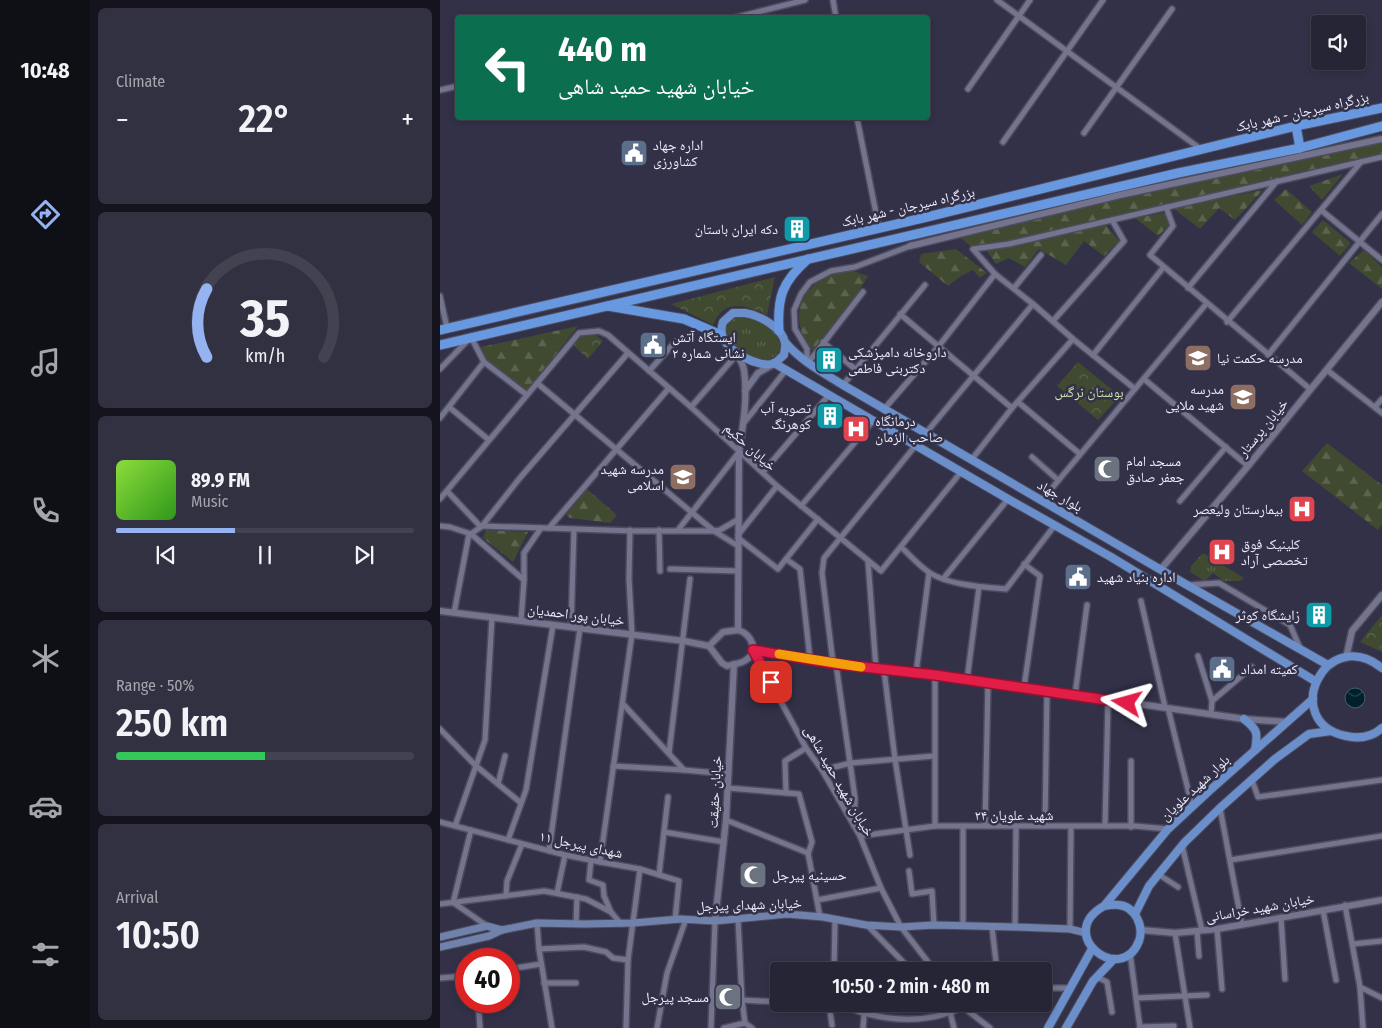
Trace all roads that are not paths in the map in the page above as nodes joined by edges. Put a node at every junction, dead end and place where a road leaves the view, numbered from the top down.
1 (805, 0) edge
2 (833, 0) edge
3 (997, 0) edge
4 (1030, 0) edge
5 (1104, 0) edge
6 (1172, 9) dead end
7 (746, 15) edge
8 (836, 15) edge
9 (1019, 16) junction
10 (1067, 51) junction
11 (455, 87) edge
12 (1116, 87) junction
13 (968, 89) dead end
14 (440, 90) edge
15 (1382, 108) edge
16 (857, 120) edge
17 (1296, 126) junction
18 (1382, 126) edge
19 (1084, 133) dead end
20 (1382, 139) edge
21 (1003, 142) dead end
22 (1300, 148) junction
23 (1203, 150) junction
24 (1382, 157) edge
25 (1361, 162) junction
26 (1277, 181) junction
27 (1166, 207) junction
28 (1321, 210) junction
29 (1382, 214) edge
30 (1112, 220) junction
31 (879, 228) junction
32 (1359, 242) junction
33 (910, 246) joint
34 (1042, 255) dead end
35 (809, 258) junction
36 (1382, 260) edge
37 (1163, 268) junction
38 (995, 274) junction
39 (925, 285) dead end
40 (1014, 288) junction
41 (1188, 288) junction
42 (863, 292) dead end
43 (440, 296) edge
44 (1382, 302) edge
45 (1207, 303) junction
46 (1033, 304) junction
47 (603, 306) junction
48 (900, 314) junction
49 (1053, 321) junction
50 (1227, 322) junction
51 (444, 329) edge
52 (779, 331) junction
53 (722, 335) junction
54 (471, 338) junction
55 (1073, 339) junction
56 (675, 342) dead end
57 (785, 342) junction
58 (823, 342) junction
59 (440, 345) edge
60 (938, 347) junction
61 (736, 352) junction
62 (628, 353) junction
63 (1093, 355) junction
64 (1268, 355) junction
65 (484, 362) junction
66 (807, 363) junction
67 (774, 364) junction
68 (440, 369) edge
69 (854, 369) junction
70 (786, 370) junction
71 (1327, 370) junction
72 (649, 371) junction
73 (974, 377) junction
74 (1144, 379) junction
75 (537, 383) junction
76 (842, 385) junction
77 (669, 388) junction
78 (1135, 389) junction
79 (1310, 390) junction
80 (745, 391) junction
81 (527, 395) junction
82 (829, 395) junction
83 (1382, 399) edge
84 (1018, 402) junction
85 (449, 407) junction
86 (691, 407) junction
87 (1375, 407) junction
88 (885, 408) junction
89 (1012, 408) junction
90 (1382, 413) edge
91 (575, 415) junction
92 (440, 418) edge
93 (873, 421) junction
94 (743, 424) junction
95 (926, 433) junction
96 (489, 440) junction
97 (916, 445) junction
98 (1226, 447) junction
99 (616, 449) junction
100 (739, 452) junction
101 (1080, 454) junction
102 (1032, 457) dead end
103 (972, 460) junction
104 (1248, 466) junction
105 (763, 472) junction
106 (961, 472) junction
107 (1058, 480) junction
108 (777, 486) junction
109 (447, 491) junction
110 (440, 499) edge
111 (1008, 499) junction
112 (1042, 500) junction
113 (1180, 501) dead end
114 (801, 506) junction
115 (693, 512) junction
116 (739, 519) junction
117 (818, 519) junction
118 (1055, 525) junction
119 (440, 526) edge
120 (481, 526) junction
121 (540, 528) junction
122 (549, 528) junction
123 (574, 529) junction
124 (630, 530) junction
125 (659, 530) junction
126 (678, 530) junction
127 (714, 531) junction
128 (470, 534) junction
129 (738, 536) junction
130 (840, 537) junction
131 (1119, 545) junction
132 (738, 546) junction
133 (901, 547) junction
134 (1111, 557) junction
135 (786, 559) junction
136 (868, 561) junction
137 (1024, 564) junction
138 (670, 569) dead end
139 (1161, 569) junction
140 (660, 571) dead end
141 (738, 571) junction
142 (930, 573) junction
143 (690, 579) dead end
144 (944, 579) junction
145 (524, 580) junction
146 (1187, 585) junction
147 (980, 587) junction
148 (1382, 595) edge
149 (1141, 602) dead end
150 (1087, 605) dead end
151 (440, 611) edge
152 (454, 613) junction
153 (492, 617) junction
154 (521, 621) junction
155 (553, 625) junction
156 (571, 627) junction
157 (580, 628) junction
158 (738, 630) junction
159 (632, 634) junction
160 (684, 641) junction
161 (709, 646) junction
162 (1300, 649) junction
163 (753, 650) junction
164 (1198, 656) dead end
165 (1346, 658) junction
166 (810, 659) junction
167 (734, 664) junction
168 (835, 664) junction
169 (1328, 665) junction
170 (1252, 667) dead end
171 (1382, 668) edge
172 (876, 669) junction
173 (884, 670) junction
174 (916, 673) junction
175 (935, 675) junction
176 (967, 680) junction
177 (1315, 681) junction
178 (988, 683) junction
179 (1024, 687) junction
180 (1047, 691) junction
181 (1075, 695) junction
182 (1313, 698) junction
183 (1108, 701) junction
184 (1212, 701) junction
185 (623, 704) junction
186 (1167, 708) junction
187 (1211, 714) junction
188 (1244, 719) junction
189 (1287, 722) junction
190 (1382, 728) edge
191 (440, 729) edge
192 (1331, 731) junction
193 (806, 748) junction
194 (1255, 750) junction
195 (669, 753) junction
196 (505, 756) dead end
197 (934, 756) junction
198 (895, 759) junction
199 (1131, 761) dead end
200 (851, 763) junction
201 (475, 765) junction
202 (613, 766) junction
203 (684, 770) junction
204 (822, 770) junction
205 (728, 774) junction
206 (1252, 780) junction
207 (1382, 780) edge
208 (498, 784) junction
209 (728, 788) junction
210 (786, 793) junction
211 (668, 797) dead end
212 (521, 803) junction
213 (1192, 806) junction
214 (1220, 808) junction
215 (726, 820) junction
216 (440, 822) edge
217 (985, 825) junction
218 (455, 826) junction
219 (854, 826) junction
220 (935, 826) junction
221 (963, 826) junction
222 (1016, 826) junction
223 (1045, 826) junction
224 (1106, 826) junction
225 (1071, 827) junction
226 (1131, 827) junction
227 (906, 829) junction
228 (1168, 829) junction
229 (471, 830) junction
230 (664, 832) junction
231 (860, 836) junction
232 (1382, 836) edge
233 (508, 840) junction
234 (724, 842) junction
235 (522, 844) junction
236 (1182, 845) junction
237 (549, 851) junction
238 (808, 854) junction
239 (565, 855) junction
240 (910, 855) dead end
241 (591, 860) junction
242 (1230, 860) junction
243 (600, 862) junction
244 (640, 868) junction
245 (909, 871) dead end
246 (1158, 874) junction
247 (659, 875) junction
248 (1178, 887) dead end
249 (882, 888) junction
250 (557, 893) junction
251 (506, 896) junction
252 (577, 897) junction
253 (817, 900) junction
254 (1382, 900) edge
255 (453, 903) junction
256 (440, 904) edge
257 (1345, 905) junction
258 (1104, 906) junction
259 (1324, 910) junction
260 (611, 912) junction
261 (1135, 914) junction
262 (820, 917) junction
263 (738, 918) junction
264 (1281, 918) junction
265 (836, 919) junction
266 (674, 920) junction
267 (686, 920) junction
268 (714, 921) junction
269 (537, 923) junction
270 (633, 923) junction
271 (576, 924) junction
272 (621, 924) junction
273 (866, 925) junction
274 (934, 925) junction
275 (1242, 925) junction
276 (486, 926) junction
277 (963, 926) junction
278 (992, 926) junction
279 (900, 927) junction
280 (1015, 927) junction
281 (1070, 929) junction
282 (1217, 929) junction
283 (502, 930) junction
284 (1141, 930) junction
285 (1199, 930) junction
286 (1086, 933) junction
287 (1175, 933) junction
288 (440, 936) edge
289 (1382, 941) edge
290 (1353, 944) junction
291 (440, 947) edge
292 (539, 949) junction
293 (1092, 949) junction
294 (1130, 953) junction
295 (1199, 956) dead end
296 (1114, 959) junction
297 (628, 960) junction
298 (834, 962) edge
299 (903, 962) edge
300 (928, 962) edge
301 (996, 962) edge
302 (541, 964) junction
303 (520, 968) edge
304 (1097, 976) junction
305 (455, 977) edge
306 (440, 978) edge
307 (1286, 980) dead end
308 (1336, 980) dead end
309 (544, 983) junction
310 (576, 983) dead end
311 (1360, 987) junction
312 (1052, 988) edge
313 (1071, 988) junction
314 (1222, 989) dead end
315 (1207, 995) dead end
316 (1185, 996) junction
317 (1136, 998) junction
318 (1382, 998) edge
319 (742, 1000) junction
320 (770, 1002) edge
321 (830, 1012) edge
322 (861, 1012) edge
323 (952, 1012) joint
324 (971, 1012) edge
325 (1112, 1012) dead end
326 (479, 1013) edge
327 (864, 1013) junction
328 (745, 1023) junction
329 (832, 1025) dead end
330 (1174, 1026) dead end
331 (480, 1027) edge
332 (552, 1028) edge
333 (626, 1028) edge
334 (657, 1028) edge
335 (711, 1028) edge
336 (724, 1028) edge
337 (752, 1028) edge
338 (863, 1028) edge
339 (954, 1028) edge
340 (990, 1028) edge
341 (1048, 1028) edge
342 (1066, 1028) edge
343 (1140, 1028) edge
344 (1190, 1028) edge
345 (1363, 1028) edge

1 - 7 street
2 - 8 street
3 - 9 street
4 - 9 street
5 - 10 street
6 - 12 street
9 - 10 street
9 - 13 street
10 - 12 street
10 - 21 street
11 - 14 street
12 - 19 street
12 - 23 street
15 - 17 highway, بزرگراه سیرجان - شهر بابک
16 - 31 street
17 - 22 highway
17 - 23 highway, بزرگراه سیرجان - شهر بابک
18 - 22 highway, بزرگراه سیرجان - شهر بابک
20 - 33 street
22 - 35 highway, بزرگراه سیرجان - شهر بابک
23 - 31 highway, بزرگراه سیرجان - شهر بابک
24 - 25 street
25 - 26 street
25 - 28 street
26 - 27 street
26 - 41 street
27 - 30 street
27 - 37 street
28 - 32 street
28 - 50 street
29 - 32 street
30 - 38 street
30 - 49 street
31 - 51 highway, بزرگراه سیرجان - شهر بابک
32 - 36 street
32 - 64 street
33 - 66 street
34 - 40 street
35 - 47 highway, بزرگراه سیرجان - شهر بابک
35 - 52 highway
37 - 41 street
37 - 63 street
38 - 40 street
38 - 60 street
39 - 48 street
40 - 46 street
41 - 45 street
42 - 58 street
43 - 51 street
44 - 71 street, خیابان پرستار
45 - 50 street
45 - 74 street
46 - 49 street
46 - 73 street
47 - 53 highway
47 - 54 highway, بزرگراه سیرجان - شهر بابک
48 - 60 street
48 - 69 street
49 - 55 street
50 - 64 street
52 - 53 main road
52 - 57 main road
53 - 61 main road
54 - 59 highway, بزرگراه سیرجان - شهر بابک
54 - 65 street
54 - 68 street
55 - 63 street
55 - 84 street
56 - 72 street
57 - 66 main road, بلوار جهاد
57 - 67 main road
58 - 66 street
58 - 69 street
60 - 73 street
60 - 88 street
61 - 67 main road
61 - 80 street
61 - 86 street
62 - 72 street, خیابان حکیم
62 - 75 street, خیابان حکیم
62 - 91 street
63 - 78 street
64 - 79 street
65 - 81 street
65 - 85 street
66 - 76 main road, بلوار جهاد
67 - 70 main road, بلوار جهاد
67 - 80 street
69 - 76 street
70 - 82 main road, بلوار جهاد
70 - 94 street
71 - 79 street, خیابان پرستار
71 - 87 street
72 - 77 street, خیابان حکیم
73 - 89 street
73 - 95 street
74 - 78 street
74 - 98 street
75 - 81 street
75 - 91 street
76 - 88 main road, بلوار جهاد
77 - 86 street, خیابان حکیم
77 - 99 street
78 - 101 street
79 - 104 street, خیابان پرستار
80 - 94 street
81 - 96 street
82 - 93 main road, بلوار جهاد
82 - 105 street
83 - 87 street
84 - 89 street
84 - 101 street
85 - 92 street
85 - 96 street
86 - 100 street, خیابان حکیم
87 - 90 street
88 - 95 main road, بلوار جهاد
89 - 103 street
91 - 99 street
91 - 120 street
93 - 97 main road, بلوار جهاد
93 - 114 street
94 - 100 street
95 - 103 main road, بلوار جهاد
96 - 109 street
97 - 106 main road, بلوار جهاد
97 - 130 street
98 - 104 street
98 - 113 street
99 - 115 street
99 - 122 street
100 - 105 street, خیابان حکیم
100 - 115 street
100 - 116 street
101 - 107 street
102 - 107 street
103 - 112 main road, بلوار جهاد
104 - 139 street, خیابان پرستار
105 - 108 street, خیابان حکیم
106 - 111 main road, بلوار جهاد
106 - 133 street
107 - 112 street
108 - 114 street, خیابان حکیم
108 - 129 street
109 - 110 street
109 - 120 street
111 - 118 main road, بلوار جهاد
111 - 144 street
112 - 131 main road, بلوار جهاد
114 - 117 street, خیابان حکیم
115 - 126 street
115 - 127 street
116 - 127 street
116 - 129 street
117 - 130 street, خیابان حکیم
117 - 135 street
118 - 134 main road, بلوار جهاد
118 - 137 street
119 - 128 street
120 - 121 street
120 - 128 street
121 - 122 street
121 - 145 street
122 - 123 street
123 - 124 street
123 - 156 street
124 - 125 street
124 - 159 street
125 - 126 street
125 - 140 street
126 - 127 street
127 - 132 street
128 - 145 street
128 - 152 street
129 - 132 street
129 - 135 street
130 - 136 street, خیابان حکیم
130 - 168 street
131 - 134 main road
131 - 139 main road, بلوار جهاد
132 - 141 street
133 - 136 street, خیابان حکیم
133 - 142 street
134 - 177 main road, بلوار جهاد
135 - 166 street
136 - 172 street
137 - 147 street
137 - 179 street
138 - 141 street
139 - 146 main road, بلوار جهاد
141 - 158 street
142 - 144 street
142 - 174 street
143 - 160 street
144 - 147 street
145 - 154 street
146 - 162 main road, بلوار جهاد
146 - 162 street
147 - 176 street
148 - 165 street
149 - 186 street
150 - 181 street
151 - 152 street, خیابان پور احمدیان
152 - 153 street, خیابان پور احمدیان
153 - 154 street, خیابان پور احمدیان
153 - 201 street
154 - 155 street, خیابان پور احمدیان
155 - 156 street, خیابان پور احمدیان
155 - 212 street
156 - 157 street, خیابان پور احمدیان
157 - 159 street, خیابان پور احمدیان
157 - 237 street
158 - 161 street
158 - 163 street
159 - 160 street, خیابان پور احمدیان
159 - 185 street
160 - 161 street, خیابان پور احمدیان
160 - 195 street
161 - 167 street
162 - 169 main road, بلوار جهاد
163 - 166 street
163 - 167 street
163 - 193 street, خیابان شهید حمید شاهی
164 - 184 street
165 - 169 main road
165 - 171 main road
166 - 168 street
167 - 205 street, خیابان حقیقت
168 - 172 street
168 - 200 street
169 - 177 main road
170 - 184 street
172 - 173 street
173 - 174 street
173 - 198 street
174 - 175 street
175 - 176 street
175 - 197 street
176 - 178 street
177 - 182 main road
178 - 179 street
178 - 217 street
179 - 180 street
180 - 181 street
180 - 223 street
181 - 183 street
182 - 189 main road, بلوار شهید علویان
182 - 192 main road
183 - 186 street
183 - 224 street
184 - 187 street
185 - 195 street
185 - 202 street
186 - 187 street
186 - 213 street
187 - 188 street
188 - 189 street
188 - 194 main road
189 - 194 main road, بلوار شهید علویان
190 - 192 main road
191 - 201 street
192 - 206 main road
193 - 204 street, خیابان شهید حمید شاهی
193 - 210 street
194 - 213 main road, بلوار شهید علویان
195 - 203 street
196 - 208 street
197 - 198 street
197 - 220 street
198 - 200 street
198 - 227 street
199 - 226 street
200 - 204 street
200 - 219 street
201 - 208 street
201 - 218 street
202 - 203 street
202 - 243 street
203 - 205 street
204 - 219 street, خیابان شهید حمید شاهی
205 - 209 street, خیابان حقیقت
206 - 207 street
206 - 214 main road
208 - 212 street
209 - 210 street
209 - 215 street, خیابان حقیقت
210 - 238 street
211 - 230 street
212 - 233 street
213 - 228 main road, بلوار شهید علویان
214 - 236 main road
214 - 242 street
215 - 234 street, خیابان حقیقت
215 - 238 street
216 - 218 street, شهدای پیرجل ۱۱
217 - 221 street, شهید علویان ۲۴
217 - 222 street, شهید علویان ۲۴
218 - 229 street, شهدای پیرجل ۱۱
219 - 231 street, خیابان شهید حمید شاهی
220 - 221 street, شهید علویان ۲۴
220 - 227 street, شهید علویان ۲۴
221 - 277 street
222 - 223 street, شهید علویان ۲۴
222 - 280 street
223 - 225 street, شهید علویان ۲۴
224 - 225 street, شهید علویان ۲۴
224 - 226 street, شهید علویان ۲۴
225 - 281 street
226 - 228 street, شهید علویان ۲۴
227 - 231 street, شهید علویان ۲۴
227 - 240 street
228 - 258 main road, بلوار شهید علویان
229 - 233 street, شهدای پیرجل ۱۱
229 - 255 street
230 - 234 street
230 - 247 street
231 - 249 street, خیابان شهید حمید شاهی
232 - 242 street
233 - 235 street, شهدای پیرجل ۱۱
234 - 268 street, خیابان حقیقت
235 - 237 street, شهدای پیرجل ۱۱
235 - 251 street
236 - 246 main road
236 - 285 street
237 - 239 street, شهدای پیرجل ۱۱
238 - 253 street
239 - 241 street, شهدای پیرجل ۱۱
239 - 250 street
241 - 243 street, شهدای پیرجل ۱۱
241 - 260 street
242 - 275 street
243 - 244 street, شهدای پیرجل ۱۱
244 - 247 street, شهدای پیرجل ۱۱
244 - 270 street
245 - 274 street
246 - 248 street
246 - 261 main road
247 - 266 street, شهدای پیرجل ۱۱
249 - 253 street
249 - 279 street, خیابان شهید حمید شاهی
250 - 251 street
250 - 252 street
251 - 255 street
252 - 260 street
252 - 271 street
253 - 262 street
254 - 257 street, خیابان شهید خراسانی
255 - 256 street
255 - 276 street
257 - 259 street, خیابان شهید خراسانی
257 - 290 street
258 - 261 main road
258 - 286 main road
259 - 264 street, خیابان شهید خراسانی
259 - 308 street
260 - 272 street
261 - 284 main road
262 - 263 main road, خیابان شهدای پیرجل
262 - 265 main road, خیابان شهدای پیرجل
263 - 268 main road, خیابان شهدای پیرجل
263 - 319 street
264 - 275 street, خیابان شهید خراسانی
264 - 307 street
265 - 273 main road, خیابان شهدای پیرجل
265 - 298 street
266 - 267 main road, خیابان شهدای پیرجل
266 - 270 main road, خیابان شهدای پیرجل
267 - 268 main road, خیابان شهدای پیرجل
267 - 334 street
268 - 335 street
269 - 271 main road, خیابان شهدای پیرجل
269 - 283 main road, خیابان شهدای پیرجل
269 - 292 street
270 - 272 main road, خیابان شهدای پیرجل
270 - 297 street
271 - 272 main road, خیابان شهدای پیرجل
273 - 279 main road, خیابان شهدای پیرجل
273 - 299 street
274 - 277 main road, خیابان شهدای پیرجل
274 - 279 main road, خیابان شهدای پیرجل
275 - 282 street, خیابان شهید خراسانی
276 - 283 main road
276 - 288 main road
277 - 278 main road, خیابان شهدای پیرجل
278 - 280 main road, خیابان شهدای پیرجل
278 - 301 street
279 - 300 street, خیابان شهید حمید شاهی
280 - 281 main road, خیابان شهدای پیرجل
281 - 286 main road, خیابان شهدای پیرجل
282 - 285 street, خیابان شهید خراسانی
282 - 314 street
283 - 291 main road, خیابان شهدای پیرجل
284 - 287 street, خیابان شهید خراسانی
284 - 294 main road
285 - 287 street, خیابان شهید خراسانی
285 - 295 street
286 - 293 main road
287 - 316 street
289 - 290 street
290 - 311 street
292 - 297 street
292 - 302 street
293 - 296 main road
293 - 313 main road
294 - 296 main road
294 - 317 street
296 - 304 main road
297 - 333 street
302 - 303 street
302 - 309 street
304 - 325 street
304 - 342 main road
305 - 306 street
309 - 310 street
309 - 332 street
311 - 318 street
311 - 345 street
312 - 313 street
313 - 341 main road
315 - 316 street
316 - 317 street
316 - 344 street
317 - 343 street
319 - 320 street
319 - 328 street
321 - 329 street
322 - 327 street
323 - 327 street
323 - 339 street
324 - 340 street
326 - 331 street
327 - 338 street
328 - 336 street
328 - 337 street
330 - 343 street

